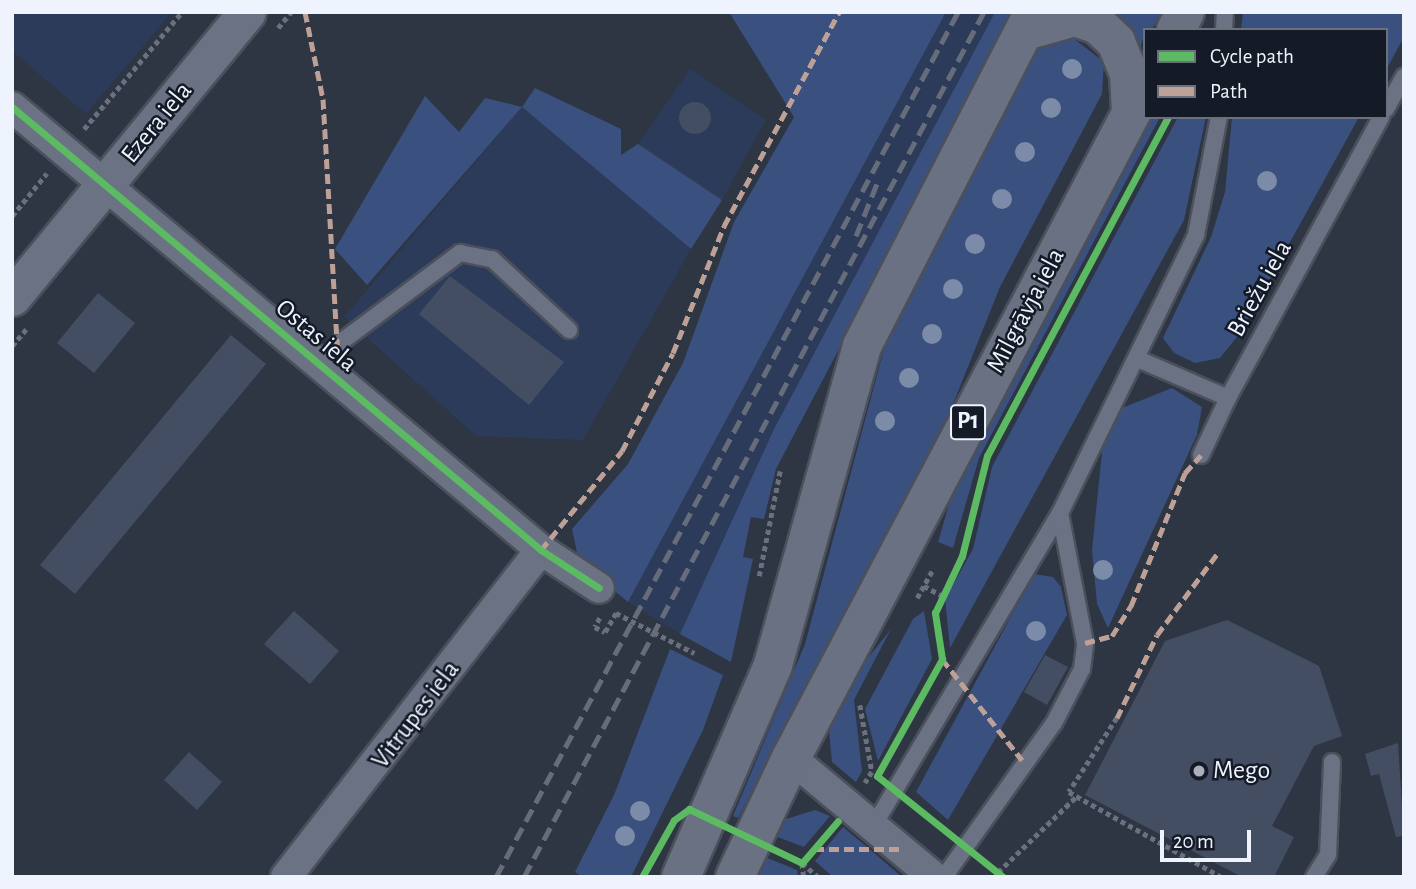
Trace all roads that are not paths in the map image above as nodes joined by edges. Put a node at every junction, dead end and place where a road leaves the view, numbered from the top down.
1 (247, 12) edge
2 (1185, 12) edge
3 (1030, 21) edge
4 (1177, 28) edge
5 (1404, 77) edge
6 (1138, 100) edge
7 (1388, 105) edge
8 (12, 107) edge
9 (1219, 119) edge
10 (1380, 119) edge
11 (106, 185) junction
12 (12, 297) edge
13 (569, 330) dead end
14 (1138, 359) junction
15 (320, 367) junction
16 (1228, 398) junction
17 (1202, 455) dead end
18 (1060, 513) junction
19 (541, 550) junction
20 (600, 588) dead end
21 (791, 758) junction
22 (1332, 762) dead end
23 (874, 825) junction
24 (286, 877) edge
25 (681, 877) edge
26 (735, 877) edge
27 (934, 877) edge
28 (944, 877) edge
29 (1314, 877) edge

1 - 11 street, Ezera iela
2 - 4 main road
3 - 6 main road
3 - 25 main road
5 - 7 lane
6 - 21 main road, Mīlgrāvja iela / P1
8 - 11 street, Ostas iela
9 - 14 lane
10 - 16 lane, Briežu iela
11 - 12 street, Ezera iela
11 - 15 street, Ostas iela
13 - 15 lane
14 - 16 lane
14 - 18 lane
15 - 19 street, Ostas iela
16 - 17 lane, Briežu iela
18 - 23 lane
18 - 28 lane
19 - 20 street, Ostas iela
19 - 24 street, Vitrupes iela
21 - 23 street
21 - 26 main road, P1
22 - 29 lane
23 - 27 street

